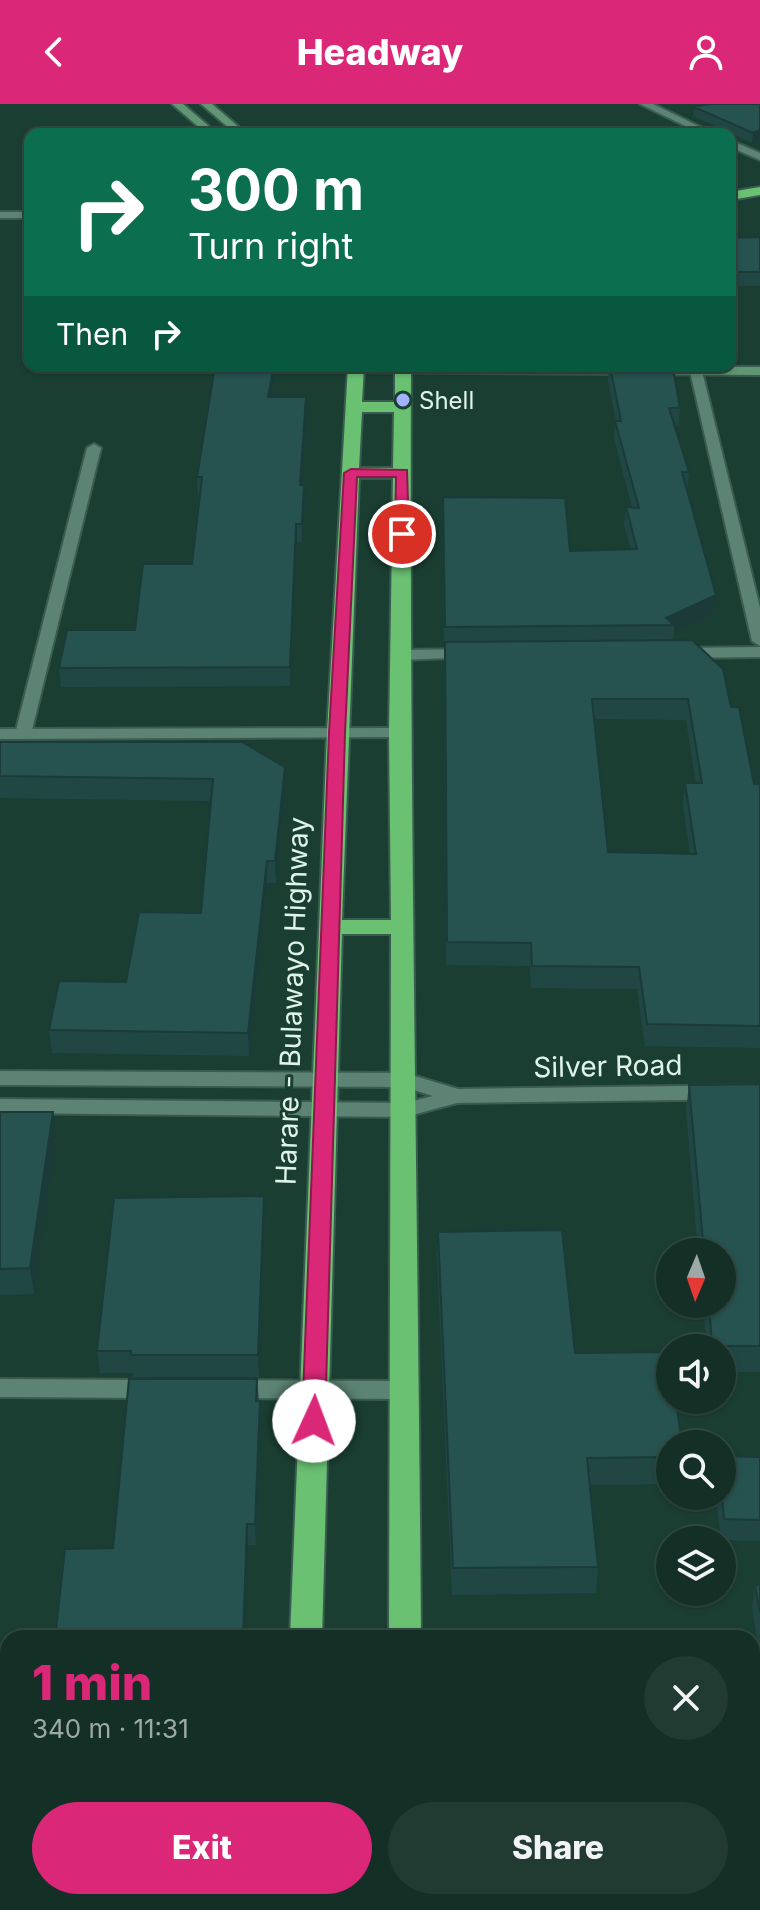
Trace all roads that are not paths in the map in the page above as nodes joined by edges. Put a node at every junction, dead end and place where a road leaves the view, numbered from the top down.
1 (177, 104) edge
2 (206, 104) edge
3 (645, 104) edge
4 (206, 128) edge
5 (235, 128) edge
6 (697, 128) edge
7 (736, 146) edge
8 (760, 157) edge
9 (760, 191) edge
10 (736, 195) edge
11 (0, 206) edge
12 (24, 206) edge
13 (0, 215) edge
14 (24, 215) edge
15 (736, 371) edge
16 (760, 371) edge
17 (356, 372) edge
18 (403, 372) edge
19 (696, 372) edge
20 (354, 407) junction
21 (403, 407) junction
22 (94, 448) dead end
23 (351, 473) junction
24 (402, 473) junction
25 (760, 641) edge
26 (760, 652) edge
27 (666, 653) edge
28 (479, 654) edge
29 (401, 655) junction
30 (337, 733) junction
31 (399, 733) junction
32 (0, 734) edge
33 (23, 734) junction
34 (331, 927) junction
35 (402, 927) junction
36 (0, 1078) edge
37 (325, 1078) junction
38 (405, 1080) junction
39 (760, 1092) edge
40 (457, 1096) junction
41 (0, 1106) edge
42 (325, 1109) junction
43 (405, 1110) junction
44 (0, 1388) edge
45 (173, 1389) edge
46 (205, 1389) edge
47 (315, 1390) junction
48 (405, 1390) junction
49 (306, 1630) edge
50 (405, 1630) edge

1 - 4 main road
2 - 5 main road
3 - 6 street
7 - 8 street
9 - 10 highway
11 - 12 street
13 - 14 street
15 - 16 main road
17 - 20 highway, Harare - Bulawayo Highway
18 - 21 highway
19 - 25 street
20 - 21 highway
20 - 23 highway, Harare - Bulawayo Highway
21 - 24 highway
22 - 33 street
23 - 24 highway
23 - 30 highway, Harare - Bulawayo Highway
24 - 29 highway
26 - 27 street
28 - 29 street
29 - 31 highway
30 - 31 street
30 - 33 street
30 - 34 highway, Harare - Bulawayo Highway
31 - 35 highway
32 - 33 street
34 - 35 highway
34 - 37 highway, Harare - Bulawayo Highway
35 - 38 highway
36 - 37 street, Silver Road
37 - 38 street, Silver Road
37 - 42 highway, Harare - Bulawayo Highway
38 - 40 street, Silver Road
38 - 43 highway
39 - 40 street, Silver Road
40 - 43 street, Silver Road
41 - 42 street, Silver Road
42 - 43 street, Silver Road
42 - 47 highway, Harare - Bulawayo Highway
43 - 48 highway
44 - 45 street
46 - 47 street
47 - 48 street
47 - 49 highway, Harare - Bulawayo Highway
48 - 50 highway

